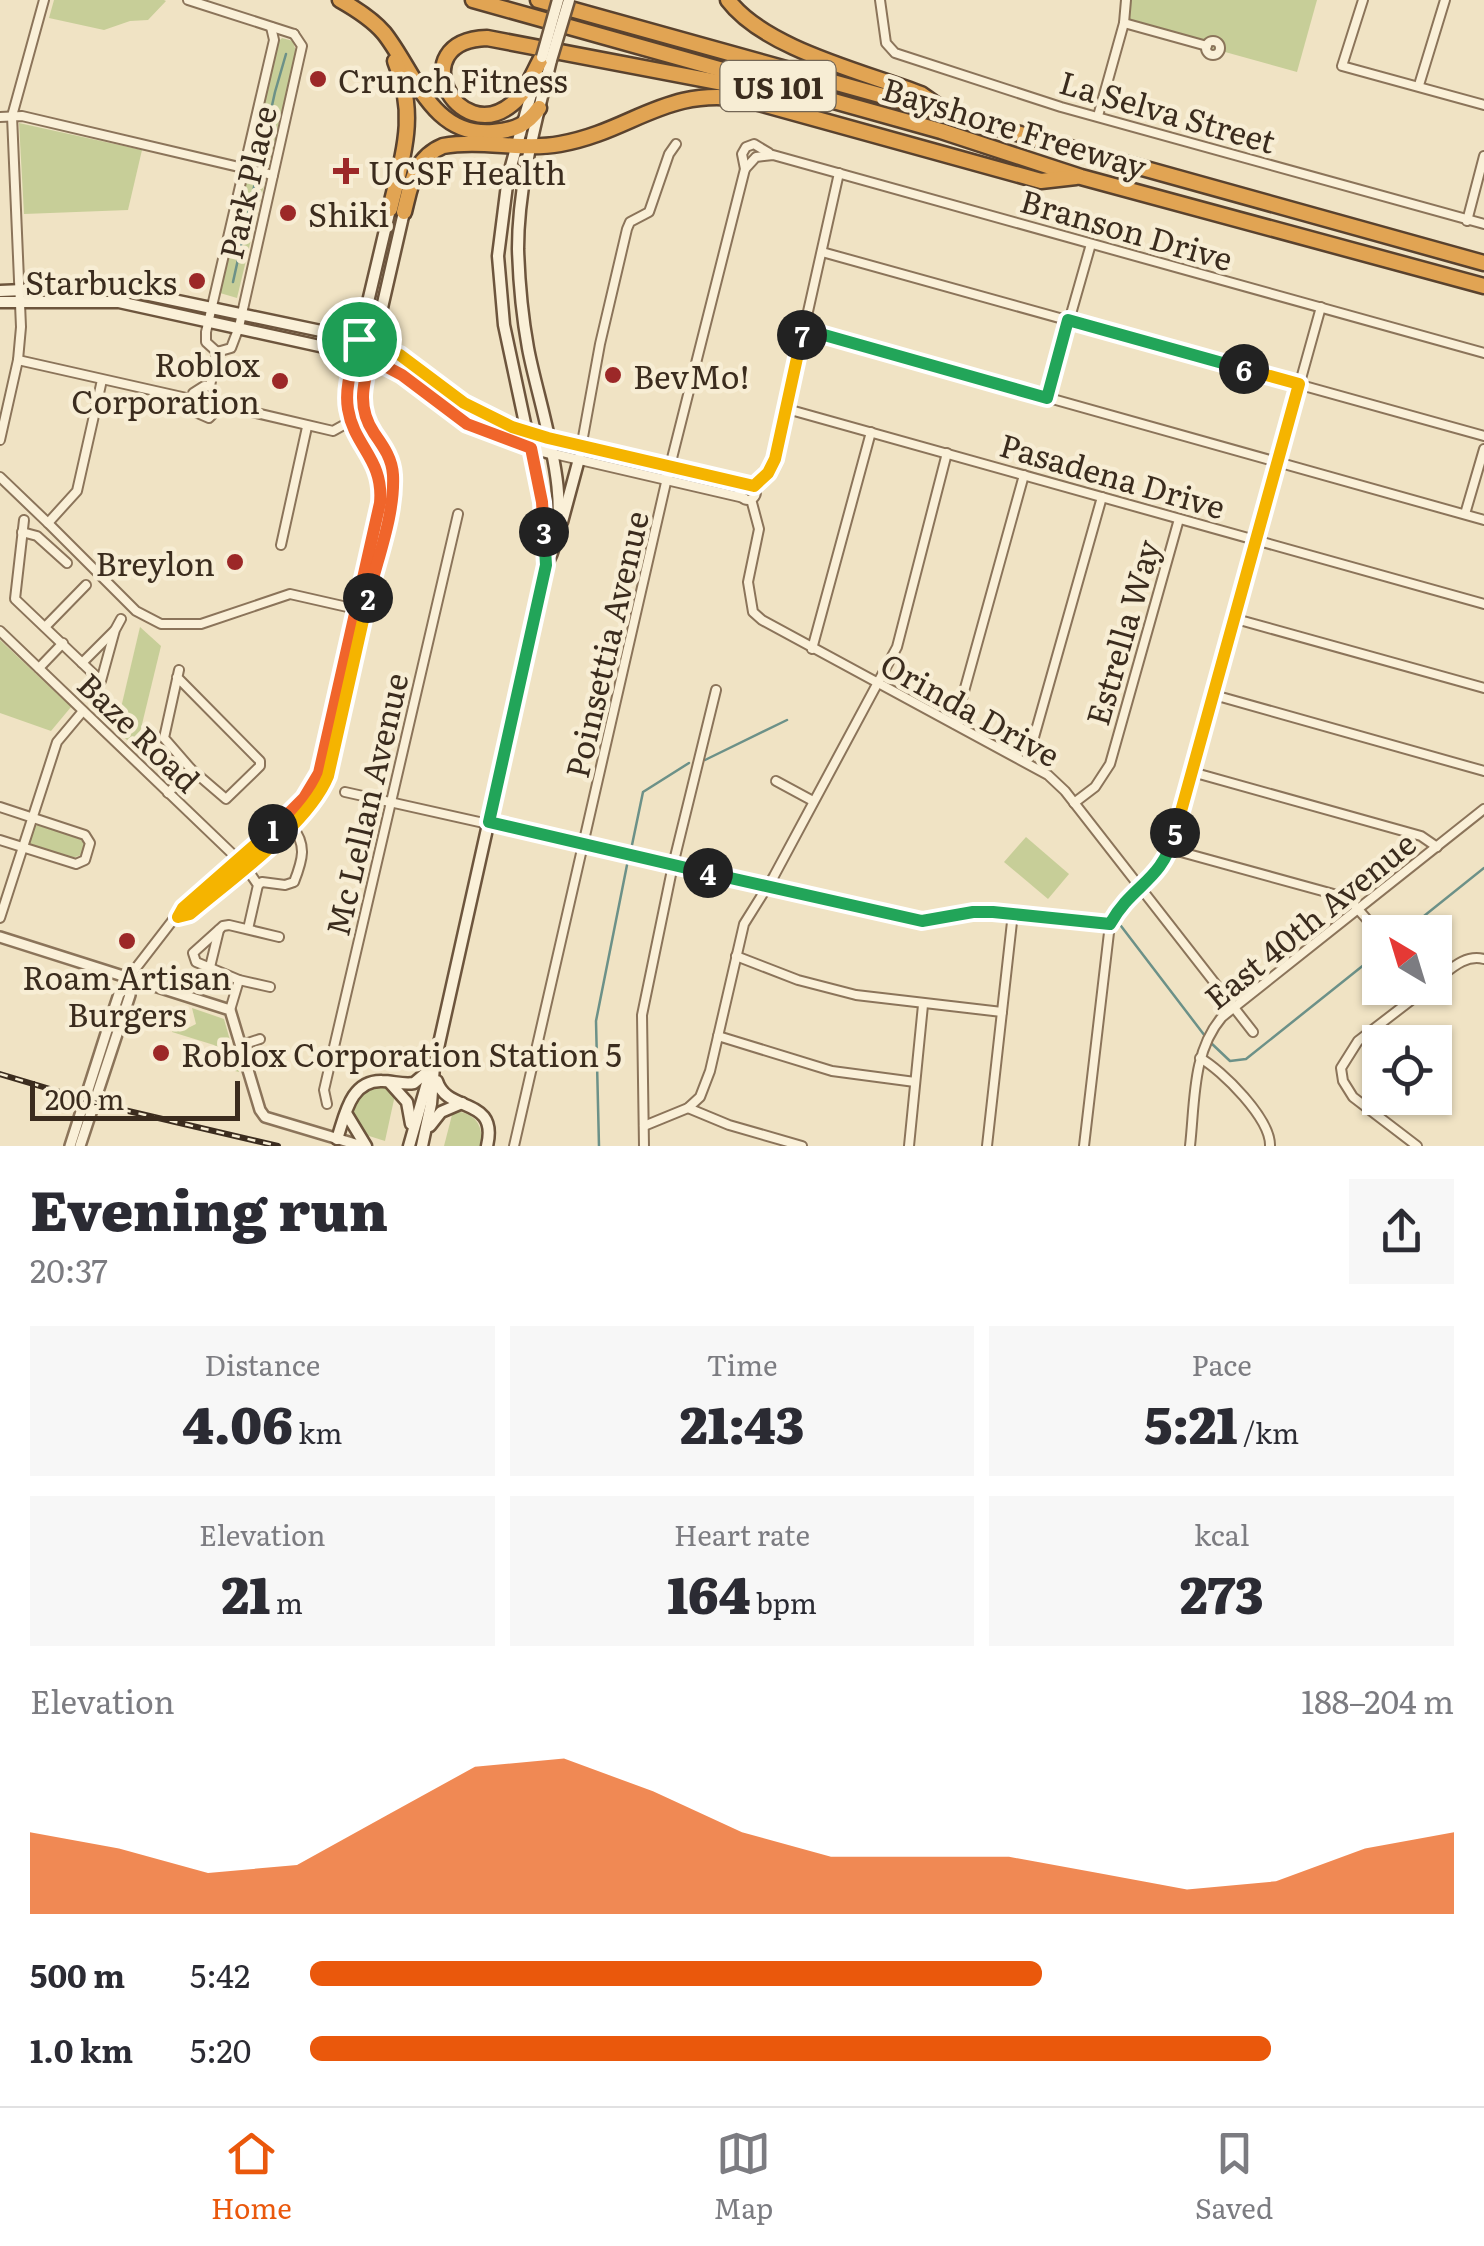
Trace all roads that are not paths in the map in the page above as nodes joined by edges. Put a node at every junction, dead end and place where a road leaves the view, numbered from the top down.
1 (44, 0) edge
2 (188, 0) edge
3 (473, 0) edge
4 (538, 0) edge
5 (558, 0) edge
6 (568, 0) edge
7 (728, 0) edge
8 (880, 0) edge
9 (1126, 0) edge
10 (1363, 0) edge
11 (1445, 0) edge
12 (346, 3) edge
13 (1124, 22) junction
14 (270, 27) junction
15 (294, 34) junction
16 (274, 40) junction
17 (1206, 46) dead end
18 (546, 59) junction
19 (1419, 85) junction
20 (832, 101) junction
21 (1484, 105) edge
22 (539, 108) junction
23 (945, 112) junction
24 (12, 116) junction
25 (1098, 116) junction
26 (0, 117) edge
27 (520, 127) junction
28 (676, 144) dead end
29 (522, 146) junction
30 (773, 155) junction
31 (1484, 156) edge
32 (756, 157) joint
33 (247, 169) junction
34 (745, 169) junction
35 (268, 174) junction
36 (840, 174) junction
37 (1081, 177) junction
38 (397, 210) junction
39 (1467, 221) junction
40 (1484, 224) edge
41 (1090, 244) junction
42 (822, 252) junction
43 (1484, 263) edge
44 (1484, 286) edge
45 (0, 290) edge
46 (20, 295) junction
47 (0, 302) edge
48 (212, 306) junction
49 (1321, 308) junction
50 (242, 312) junction
51 (208, 320) junction
52 (1068, 320) junction
53 (239, 327) junction
54 (803, 329) junction
55 (359, 339) junction
56 (374, 344) junction
57 (217, 352) junction
58 (1484, 353) edge
59 (356, 354) junction
60 (370, 358) junction
61 (18, 360) junction
62 (102, 380) junction
63 (1299, 384) junction
64 (210, 386) junction
65 (519, 396) junction
66 (190, 398) junction
67 (1047, 398) junction
68 (222, 406) junction
69 (786, 410) junction
70 (351, 421) junction
71 (497, 421) junction
72 (307, 427) junction
73 (528, 432) junction
74 (871, 432) junction
75 (1484, 436) edge
76 (548, 438) junction
77 (0, 440) edge
78 (582, 446) junction
79 (531, 448) junction
80 (1484, 449) edge
81 (550, 452) junction
82 (947, 453) junction
83 (580, 459) junction
84 (1278, 462) junction
85 (670, 468) junction
86 (1024, 475) junction
87 (0, 477) edge
88 (667, 478) junction
89 (744, 486) junction
90 (754, 486) junction
91 (1102, 497) junction
92 (747, 498) junction
93 (458, 514) dead end
94 (1465, 514) junction
95 (1179, 519) junction
96 (24, 520) dead end
97 (1484, 520) edge
98 (48, 523) junction
99 (22, 532) junction
100 (558, 532) junction
101 (1256, 540) junction
102 (281, 545) dead end
103 (67, 564) dead end
104 (546, 565) junction
105 (86, 585) dead end
106 (1484, 604) edge
107 (360, 610) junction
108 (121, 619) dead end
109 (1236, 619) junction
110 (357, 623) junction
111 (45, 627) junction
112 (115, 630) junction
113 (0, 632) edge
114 (63, 643) junction
115 (812, 649) junction
116 (82, 663) junction
117 (39, 668) junction
118 (876, 684) junction
119 (1484, 688) edge
120 (716, 690) dead end
121 (1214, 695) junction
122 (83, 711) junction
123 (955, 724) junction
124 (1027, 762) junction
125 (191, 769) junction
126 (1484, 771) edge
127 (1192, 772) junction
128 (776, 782) dead end
129 (168, 792) junction
130 (345, 792) dead end
131 (813, 801) junction
132 (391, 802) junction
133 (1074, 804) junction
134 (0, 807) edge
135 (1484, 810) edge
136 (32, 818) junction
137 (489, 822) junction
138 (292, 826) junction
139 (0, 840) edge
140 (585, 846) junction
141 (22, 847) junction
142 (1436, 847) junction
143 (1170, 850) junction
144 (242, 863) junction
145 (673, 865) junction
146 (258, 885) junction
147 (766, 886) junction
148 (1140, 888) junction
149 (1359, 908) junction
150 (1013, 913) junction
151 (1365, 915) edge
152 (0, 918) edge
153 (1110, 924) junction
154 (248, 929) junction
155 (218, 930) junction
156 (0, 937) edge
157 (280, 937) dead end
158 (736, 956) junction
159 (1484, 959) edge
160 (210, 967) junction
161 (1452, 968) edge
162 (238, 980) junction
163 (128, 982) junction
164 (270, 986) dead end
165 (923, 1005) junction
166 (1405, 1005) edge
167 (1233, 1007) junction
168 (230, 1010) junction
169 (1002, 1012) junction
170 (1253, 1032) dead end
171 (718, 1036) junction
172 (260, 1039) dead end
173 (242, 1045) junction
174 (1200, 1058) junction
175 (434, 1066) junction
176 (390, 1082) junction
177 (916, 1082) junction
178 (462, 1103) junction
179 (327, 1104) dead end
180 (688, 1108) junction
181 (346, 1113) junction
182 (644, 1126) junction
183 (338, 1139) junction
184 (416, 1143) edge
185 (70, 1146) edge
186 (80, 1146) edge
187 (363, 1146) edge
188 (487, 1146) edge
189 (514, 1146) edge
190 (644, 1146) edge
191 (802, 1146) edge
192 (909, 1146) edge
193 (987, 1146) edge
194 (1084, 1146) edge
195 (1190, 1146) edge
196 (1270, 1146) edge
197 (1417, 1146) edge

1 - 24 street
2 - 14 street
3 - 20 highway, Bayshore Freeway / US 101
4 - 23 highway, Bayshore Freeway / US 101
5 - 18 main road, bridge
6 - 18 main road, bridge
7 - 23 highway
8 - 25 street, La Selva Street
9 - 13 street
10 - 19 street
11 - 19 street
12 - 27 highway
12 - 38 highway
13 - 17 street
13 - 25 street
14 - 15 street
14 - 16 street
15 - 16 street
15 - 35 street, Park Place
16 - 33 street, Park Place
18 - 20 highway
18 - 22 main road
18 - 27 main road
19 - 21 street
20 - 37 highway, Bayshore Freeway / US 101
22 - 27 highway
22 - 29 main road
23 - 43 highway, Bayshore Freeway / US 101
24 - 26 street
24 - 33 street
24 - 46 street
25 - 39 street, La Selva Street
27 - 29 main road
28 - 78 street
29 - 37 highway
29 - 38 highway
29 - 65 main road
29 - 76 main road
30 - 32 street, Branson Drive
30 - 34 street
30 - 36 street, Branson Drive
31 - 39 street
32 - 34 street, Poinsettia Avenue
33 - 35 street
33 - 48 street, Park Place
34 - 85 street, Poinsettia Avenue
35 - 50 street, Park Place
36 - 41 street, Branson Drive
36 - 42 street
37 - 44 highway, Bayshore Freeway / US 101
38 - 55 main road
38 - 56 main road
39 - 40 street, La Selva Street
41 - 49 street, Branson Drive
41 - 52 street
42 - 52 street
42 - 54 street
45 - 46 main road
46 - 47 main road
46 - 48 main road
46 - 51 main road
46 - 61 street
48 - 50 main road
48 - 51 street, Park Place
49 - 58 street, Branson Drive
49 - 63 street
50 - 53 street, Park Place
50 - 55 main road
51 - 53 main road
51 - 57 street
52 - 63 street
52 - 67 street
53 - 57 street
53 - 59 main road
54 - 67 street
54 - 69 street
55 - 56 main road
55 - 59 main road
56 - 60 main road
56 - 71 main road
57 - 64 street
59 - 60 main road
59 - 70 street
60 - 79 main road
60 - 107 street
61 - 62 street
61 - 77 street
62 - 66 street
62 - 98 street
63 - 75 street
63 - 84 street
64 - 66 street
64 - 68 street
65 - 71 main road
65 - 73 main road
66 - 68 street
67 - 84 street
68 - 72 street
69 - 74 street, Pasadena Drive
69 - 90 street
70 - 72 street
70 - 107 street
71 - 73 main road
72 - 102 street
73 - 76 main road
73 - 79 main road
74 - 82 street, Pasadena Drive
74 - 115 street
76 - 78 street
76 - 81 main road
78 - 83 street
78 - 85 street
79 - 81 main road
79 - 104 main road
80 - 94 street
81 - 83 street
81 - 100 main road
82 - 86 street, Pasadena Drive
82 - 118 street
83 - 88 street
83 - 100 main road
84 - 94 street
84 - 101 street
85 - 88 street, Poinsettia Avenue
85 - 89 street
86 - 91 street, Pasadena Drive
86 - 123 street
87 - 98 street
88 - 92 street
88 - 140 street, Poinsettia Avenue
89 - 90 street
89 - 92 street
90 - 92 street
91 - 95 street, Pasadena Drive
91 - 124 street
92 - 115 street, Orinda Drive
93 - 132 street, Mc Lellan Avenue
94 - 97 street
95 - 101 street, Pasadena Drive
95 - 133 street, Estrella Way
96 - 99 street
98 - 107 street
99 - 103 street
99 - 111 street
100 - 104 main road
101 - 106 street, Pasadena Drive
101 - 109 street
104 - 137 main road
105 - 111 street
107 - 110 street
108 - 112 street
109 - 119 street
109 - 121 street
110 - 138 street
110 - 144 street
111 - 114 street
112 - 116 street
112 - 116 street
113 - 117 street, Baze Road
114 - 116 street
114 - 117 street
115 - 118 street, Orinda Drive
117 - 122 street, Baze Road
118 - 123 street, Orinda Drive
118 - 131 street
120 - 145 street
121 - 126 street
121 - 127 street
122 - 129 street, Baze Road
122 - 136 street
123 - 124 street, Orinda Drive
124 - 133 street, Orinda Drive
125 - 125 street
125 - 129 street
127 - 142 street
127 - 143 street
128 - 131 street
129 - 144 street, Baze Road
130 - 132 street
131 - 147 street
132 - 137 street
132 - 179 street, Mc Lellan Avenue
133 - 148 street, Orinda Drive
134 - 136 street
135 - 142 street, East 40th Avenue
136 - 141 street
136 - 141 street
137 - 140 street
137 - 175 main road
138 - 144 street
138 - 146 street
139 - 141 street
140 - 145 street
140 - 189 street, Poinsettia Avenue
141 - 152 street
142 - 149 street, East 40th Avenue
143 - 148 street
143 - 149 street
144 - 146 street, Baze Road
144 - 163 street
145 - 147 street
145 - 182 street
146 - 154 street
147 - 150 street
147 - 158 street
148 - 153 street
148 - 167 street, Orinda Drive
149 - 151 street
149 - 167 street, East 40th Avenue
150 - 153 street
150 - 169 street
153 - 194 street
154 - 155 street
154 - 157 street
155 - 160 street
155 - 160 street
156 - 163 street
158 - 165 street
158 - 171 street
159 - 161 street
160 - 162 street
162 - 164 street
162 - 168 street
163 - 168 street
163 - 185 street
163 - 186 street
165 - 169 street
165 - 177 street
166 - 197 street
167 - 170 street, Orinda Drive
167 - 174 street, East 40th Avenue
168 - 173 street
169 - 193 street
171 - 177 street
171 - 180 street
172 - 173 street
173 - 183 street
174 - 195 street, East 40th Avenue
174 - 196 street
175 - 176 main road
175 - 178 main road
175 - 184 main road
176 - 181 main road
176 - 184 main road
177 - 192 street
178 - 184 main road
178 - 188 main road
180 - 182 street
180 - 191 street
181 - 183 main road
181 - 187 main road
182 - 190 street
183 - 187 street

